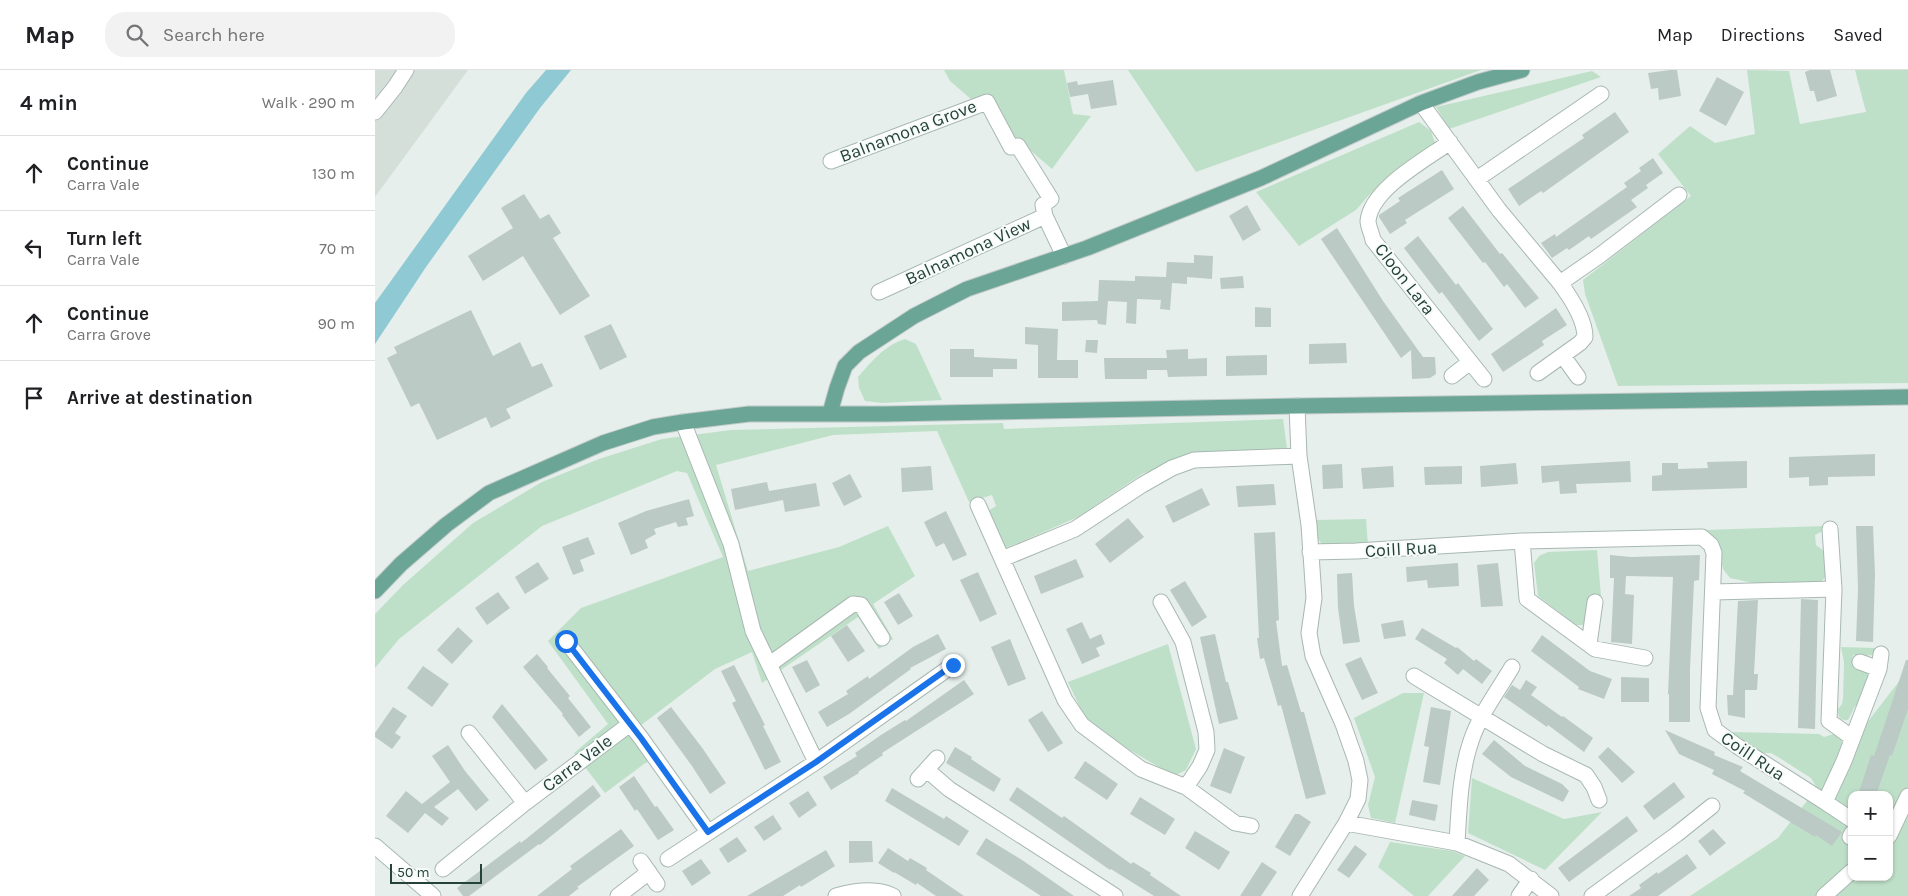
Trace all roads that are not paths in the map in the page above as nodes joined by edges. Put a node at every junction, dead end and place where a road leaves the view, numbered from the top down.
1 (406, 70) edge
2 (1522, 70) edge
3 (1601, 94) dead end
4 (1421, 102) junction
5 (375, 112) edge
6 (1450, 142) junction
7 (831, 161) dead end
8 (1477, 179) junction
9 (1679, 194) dead end
10 (1045, 216) junction
11 (1064, 256) junction
12 (1560, 283) junction
13 (879, 292) dead end
14 (1563, 356) junction
15 (1470, 362) junction
16 (1538, 373) dead end
17 (1452, 376) dead end
18 (1578, 377) dead end
19 (1484, 379) dead end
20 (1908, 397) edge
21 (1297, 406) junction
22 (830, 413) junction
23 (683, 422) junction
24 (1299, 456) junction
25 (978, 505) dead end
26 (1827, 537) dead end
27 (1522, 541) junction
28 (1310, 552) junction
29 (1002, 559) junction
30 (1834, 589) junction
31 (375, 591) edge
32 (1714, 592) junction
33 (1161, 602) dead end
34 (1595, 602) dead end
35 (882, 638) dead end
36 (566, 641) dead end
37 (1589, 644) junction
38 (1645, 658) dead end
39 (1860, 662) dead end
40 (770, 664) junction
41 (953, 665) dead end
42 (1512, 667) dead end
43 (1414, 676) dead end
44 (1482, 716) junction
45 (630, 724) junction
46 (469, 733) dead end
47 (1851, 737) junction
48 (816, 762) junction
49 (927, 769) dead end
50 (1186, 787) junction
51 (1908, 796) edge
52 (1599, 800) dead end
53 (1825, 802) junction
54 (525, 803) junction
55 (1712, 806) dead end
56 (1848, 817) edge
57 (1346, 823) junction
58 (1251, 826) dead end
59 (1893, 828) edge
60 (708, 832) junction
61 (1457, 843) junction
62 (375, 846) edge
63 (667, 859) dead end
64 (443, 869) dead end
65 (649, 872) dead end
66 (1848, 875) edge
67 (1531, 879) junction
68 (1095, 891) edge
69 (433, 896) edge
70 (618, 896) edge
71 (837, 896) edge
72 (893, 896) edge
73 (1115, 896) edge
74 (1300, 896) edge
75 (1519, 896) edge
76 (1551, 896) edge
77 (1592, 896) edge
78 (1824, 896) edge

1 - 5 street
2 - 4 main road
3 - 8 street
4 - 6 street
4 - 11 main road
6 - 8 street
6 - 15 street, Cloon Lara
7 - 10 street, Balnamona Grove
8 - 12 street
9 - 12 street
10 - 11 street, Balnamona View
10 - 13 street, Balnamona View
11 - 22 main road
12 - 14 street
14 - 16 street
14 - 18 street
15 - 17 street
15 - 19 street, Cloon Lara
20 - 21 main road
21 - 22 main road
21 - 24 street
22 - 23 main road
23 - 31 main road
23 - 40 street
24 - 28 street
24 - 29 street
25 - 29 street
26 - 30 street
27 - 28 street, Coill Rua
27 - 32 street, Coill Rua
27 - 37 street
28 - 57 street
29 - 50 street
30 - 32 street
30 - 47 street
32 - 53 street, Coill Rua
33 - 50 street
34 - 37 street
35 - 40 street
36 - 45 street, Carra Vale
37 - 38 street
39 - 47 street
40 - 48 street
41 - 48 street
42 - 44 street
43 - 44 street
44 - 52 street
44 - 61 street
45 - 54 street, Carra Vale
45 - 60 street, Carra Vale
46 - 54 street, Carra Vale
47 - 53 street
48 - 60 street
49 - 68 street
50 - 58 street
51 - 59 street
53 - 56 street, Coill Rua
54 - 64 street, Carra Vale
55 - 77 street
57 - 61 street
57 - 74 street
60 - 63 street
61 - 67 street
62 - 69 street
65 - 70 street
66 - 78 street
67 - 75 street
67 - 76 street
68 - 73 street
71 - 72 street

